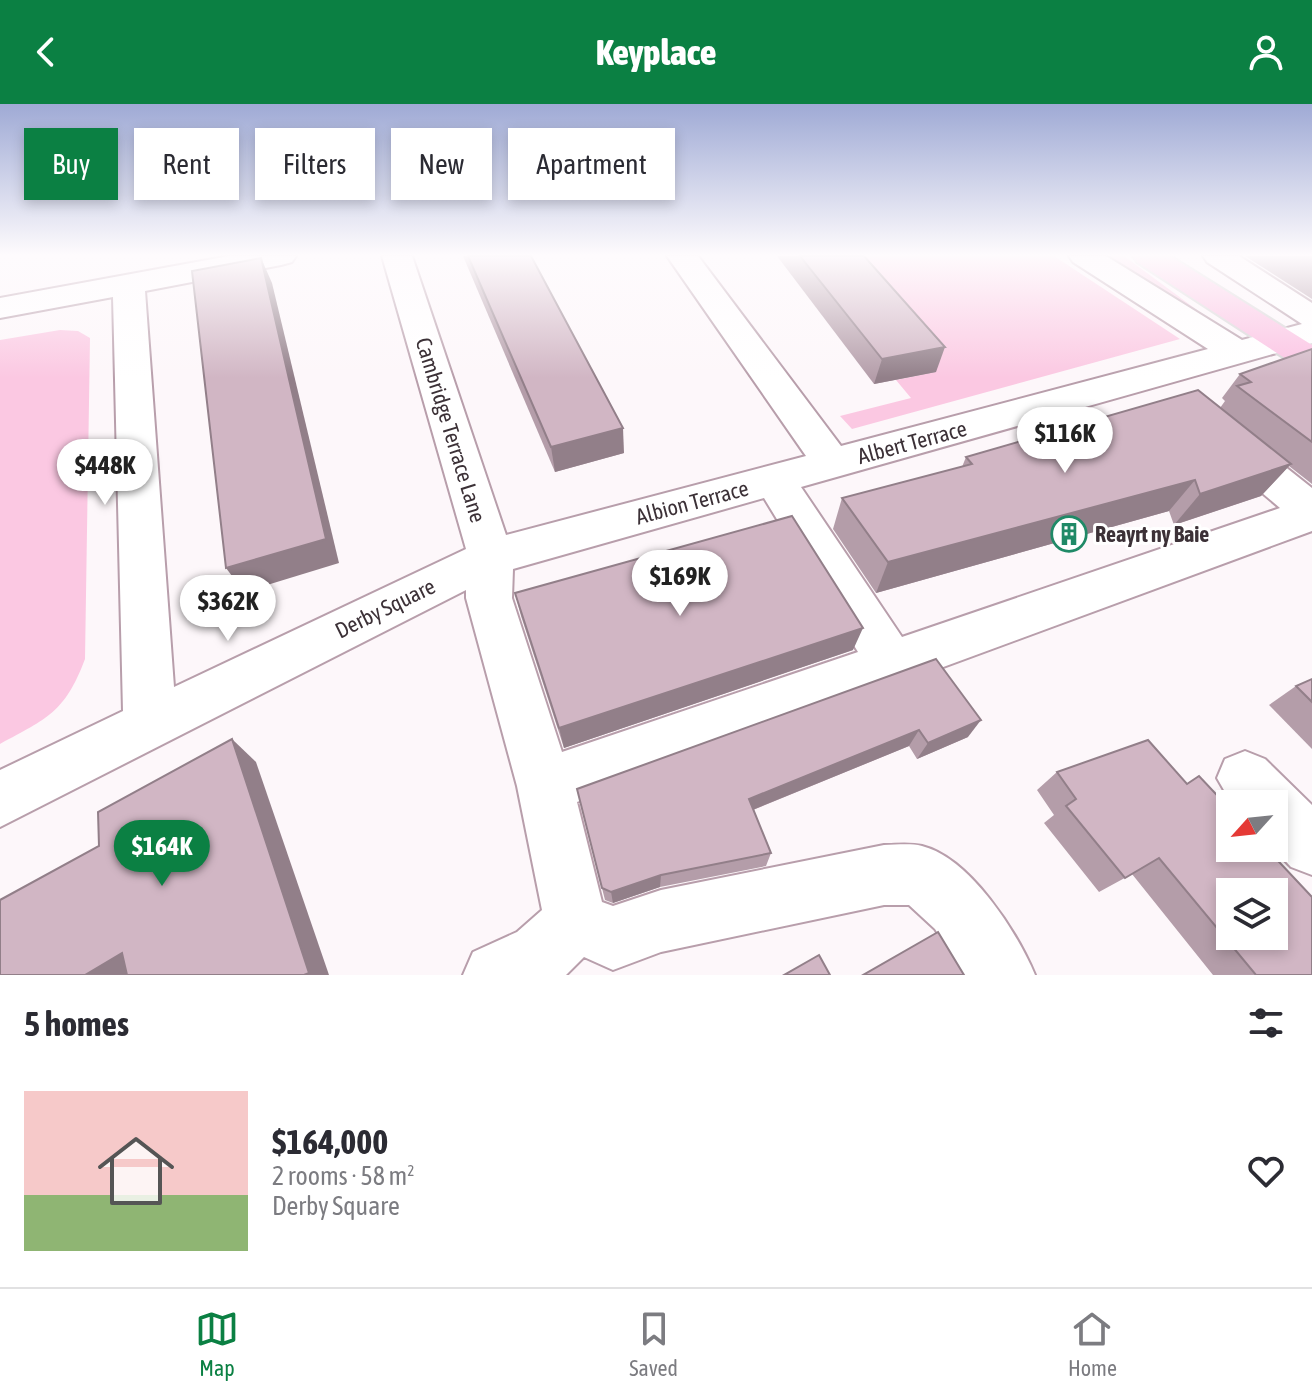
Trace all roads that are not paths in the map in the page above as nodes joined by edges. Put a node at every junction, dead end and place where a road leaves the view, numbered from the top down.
1 (67, 297) edge
2 (130, 297) edge
3 (410, 297) edge
4 (711, 297) edge
5 (1149, 297) edge
6 (1223, 297) edge
7 (1281, 297) edge
8 (0, 308) edge
9 (1312, 317) edge
10 (1296, 336) edge
11 (1238, 353) junction
12 (1312, 360) edge
13 (1150, 378) junction
14 (832, 463) junction
15 (774, 480) junction
16 (1312, 513) edge
17 (491, 557) junction
18 (892, 664) junction
19 (150, 723) junction
20 (545, 786) junction
21 (0, 799) edge
22 (1288, 822) edge
23 (1312, 846) edge
24 (576, 922) junction
25 (496, 975) edge
26 (1002, 975) edge

1 - 8 street
2 - 19 street
3 - 17 street, Cambridge Terrace Lane
4 - 14 street
5 - 11 street
6 - 10 main road
7 - 9 street
10 - 11 street, Albert Terrace
10 - 12 main road
11 - 13 street, Albert Terrace
13 - 14 street, Albert Terrace
13 - 16 street
14 - 15 street, Albert Terrace
15 - 17 street, Albion Terrace
15 - 18 street, Albion Terrace
16 - 18 street
17 - 19 street, Derby Square
17 - 20 street
18 - 20 street
19 - 21 street, Derby Square
20 - 24 street
22 - 23 street
24 - 25 street
24 - 26 street

